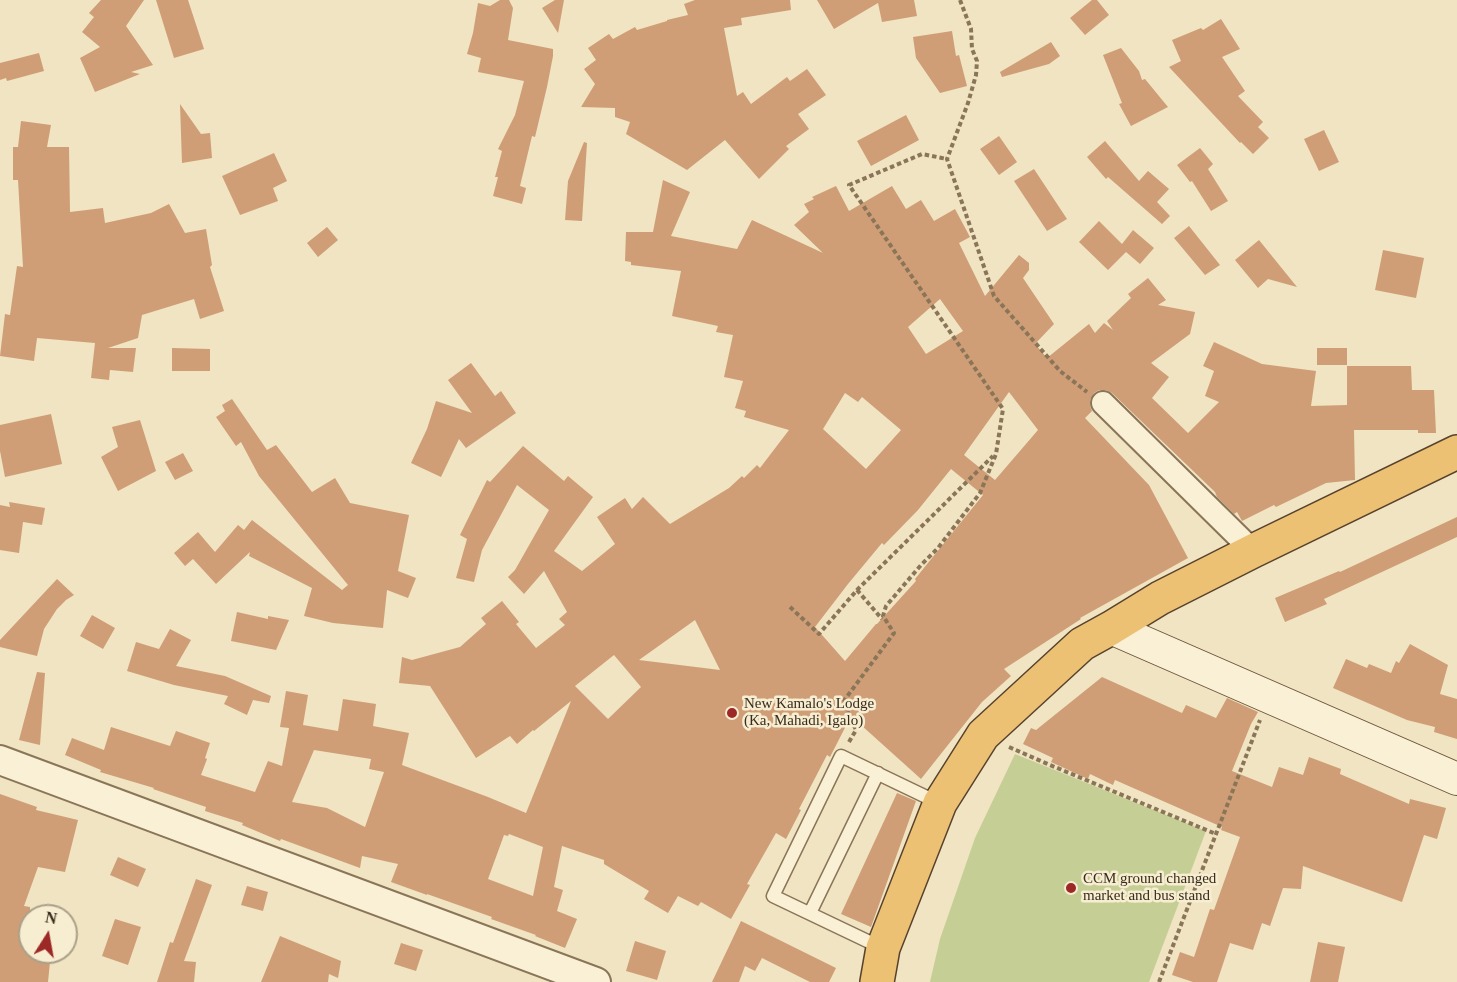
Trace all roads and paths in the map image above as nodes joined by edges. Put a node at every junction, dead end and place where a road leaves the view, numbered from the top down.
1 (960, 0) edge
2 (947, 159) junction
3 (1103, 403) joint
4 (1457, 452) edge
5 (996, 454) junction
6 (1253, 551) junction
7 (857, 590) junction
8 (790, 606) dead end
9 (1111, 628) junction
10 (894, 633) junction
11 (1269, 697) junction
12 (983, 735) junction
13 (841, 756) junction
14 (0, 760) edge
15 (878, 773) junction
16 (1457, 779) edge
17 (940, 803) junction
18 (1216, 834) junction
19 (810, 912) junction
20 (883, 948) junction
21 (596, 982) edge
22 (877, 982) edge
23 (1159, 982) edge

1 - 2 path
2 - 3 path
2 - 5 path
3 - 6 street
4 - 6 highway
5 - 7 path
5 - 10 path
6 - 9 highway
7 - 8 path
7 - 10 path
9 - 11 main road
9 - 12 highway
10 - 13 path
11 - 16 main road
11 - 18 path
12 - 17 highway
12 - 18 path
13 - 15 lane
13 - 19 lane
14 - 21 street
15 - 17 lane
15 - 19 lane
17 - 20 highway
18 - 23 path
19 - 20 lane
20 - 22 highway

